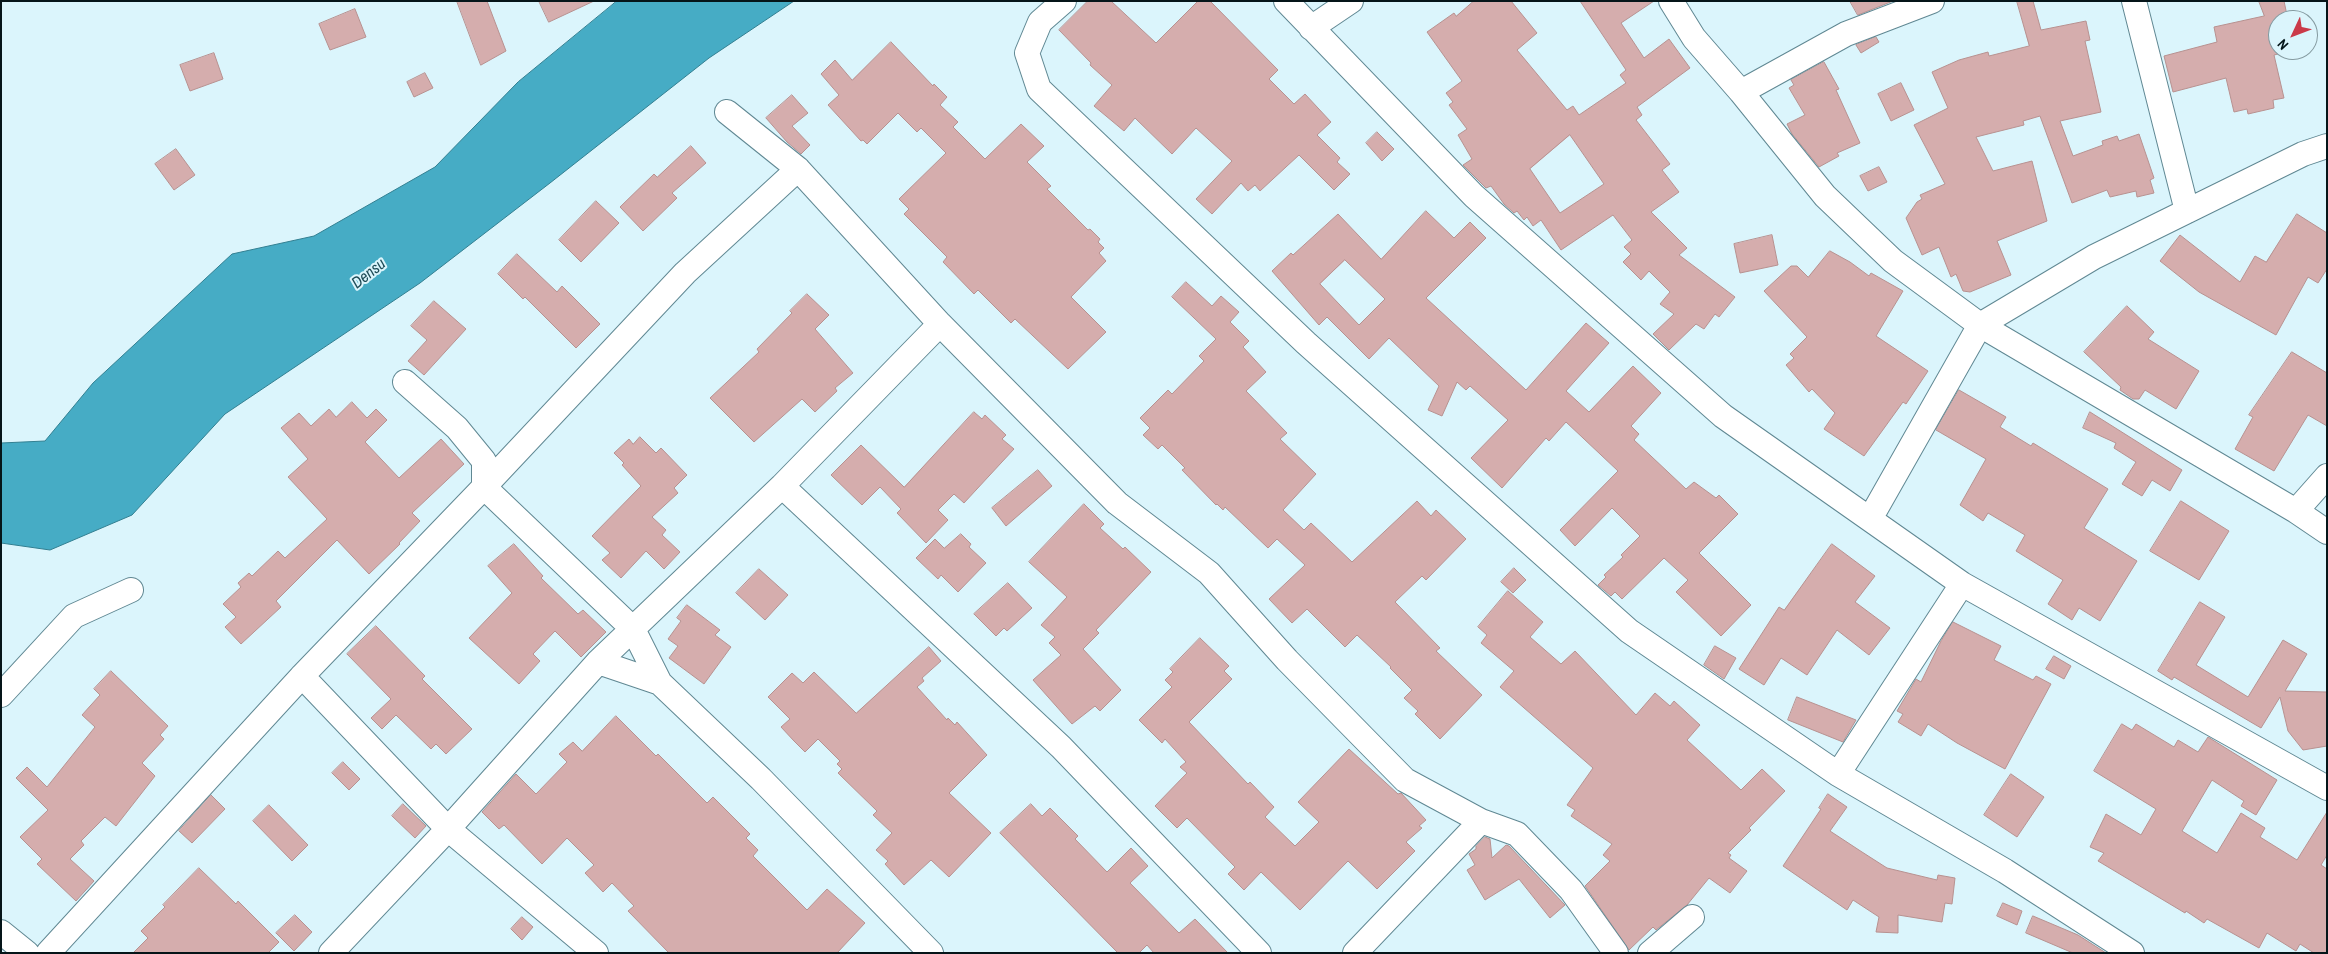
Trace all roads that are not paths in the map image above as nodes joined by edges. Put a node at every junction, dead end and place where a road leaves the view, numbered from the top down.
1 (1064, 1) edge
2 (1286, 1) edge
3 (1351, 1) edge
4 (1671, 1) edge
5 (1932, 1) edge
6 (2134, 1) edge
7 (1311, 28) junction
8 (1742, 92) junction
9 (727, 112) dead end
10 (2327, 146) edge
11 (798, 169) junction
12 (2187, 211) junction
13 (940, 324) junction
14 (1980, 325) junction
15 (405, 382) dead end
16 (2327, 476) edge
17 (782, 486) junction
18 (484, 487) junction
19 (2296, 511) junction
20 (1870, 519) junction
21 (2327, 532) edge
22 (1962, 584) junction
23 (131, 590) dead end
24 (633, 629) junction
25 (598, 662) junction
26 (302, 676) junction
27 (660, 683) junction
28 (1, 695) edge
29 (1838, 774) junction
30 (2324, 782) edge
31 (1480, 821) junction
32 (448, 829) junction
33 (1692, 917) dead end
34 (1, 932) edge
35 (27, 953) edge
36 (48, 953) edge
37 (331, 953) edge
38 (596, 953) edge
39 (930, 953) edge
40 (1259, 953) edge
41 (1355, 953) edge
42 (1616, 953) edge
43 (1650, 953) edge
44 (2132, 953) edge

1 - 29 street
2 - 7 street
3 - 7 street
4 - 8 street
5 - 8 street
6 - 12 street
7 - 20 street
8 - 14 street
9 - 11 street
10 - 12 street
11 - 13 street
11 - 18 street
12 - 14 street
13 - 17 street
13 - 31 street
14 - 19 street
14 - 20 street
15 - 18 street
16 - 19 street
17 - 24 street
17 - 40 street
18 - 24 street
18 - 26 street
19 - 21 street
20 - 22 street
22 - 29 street
22 - 30 street
23 - 28 street
24 - 25 street
24 - 27 street
25 - 27 street
25 - 32 street
26 - 32 street
26 - 36 street
27 - 39 street
29 - 44 street
31 - 41 street
31 - 42 street
32 - 37 street
32 - 38 street
33 - 43 street
34 - 35 street

